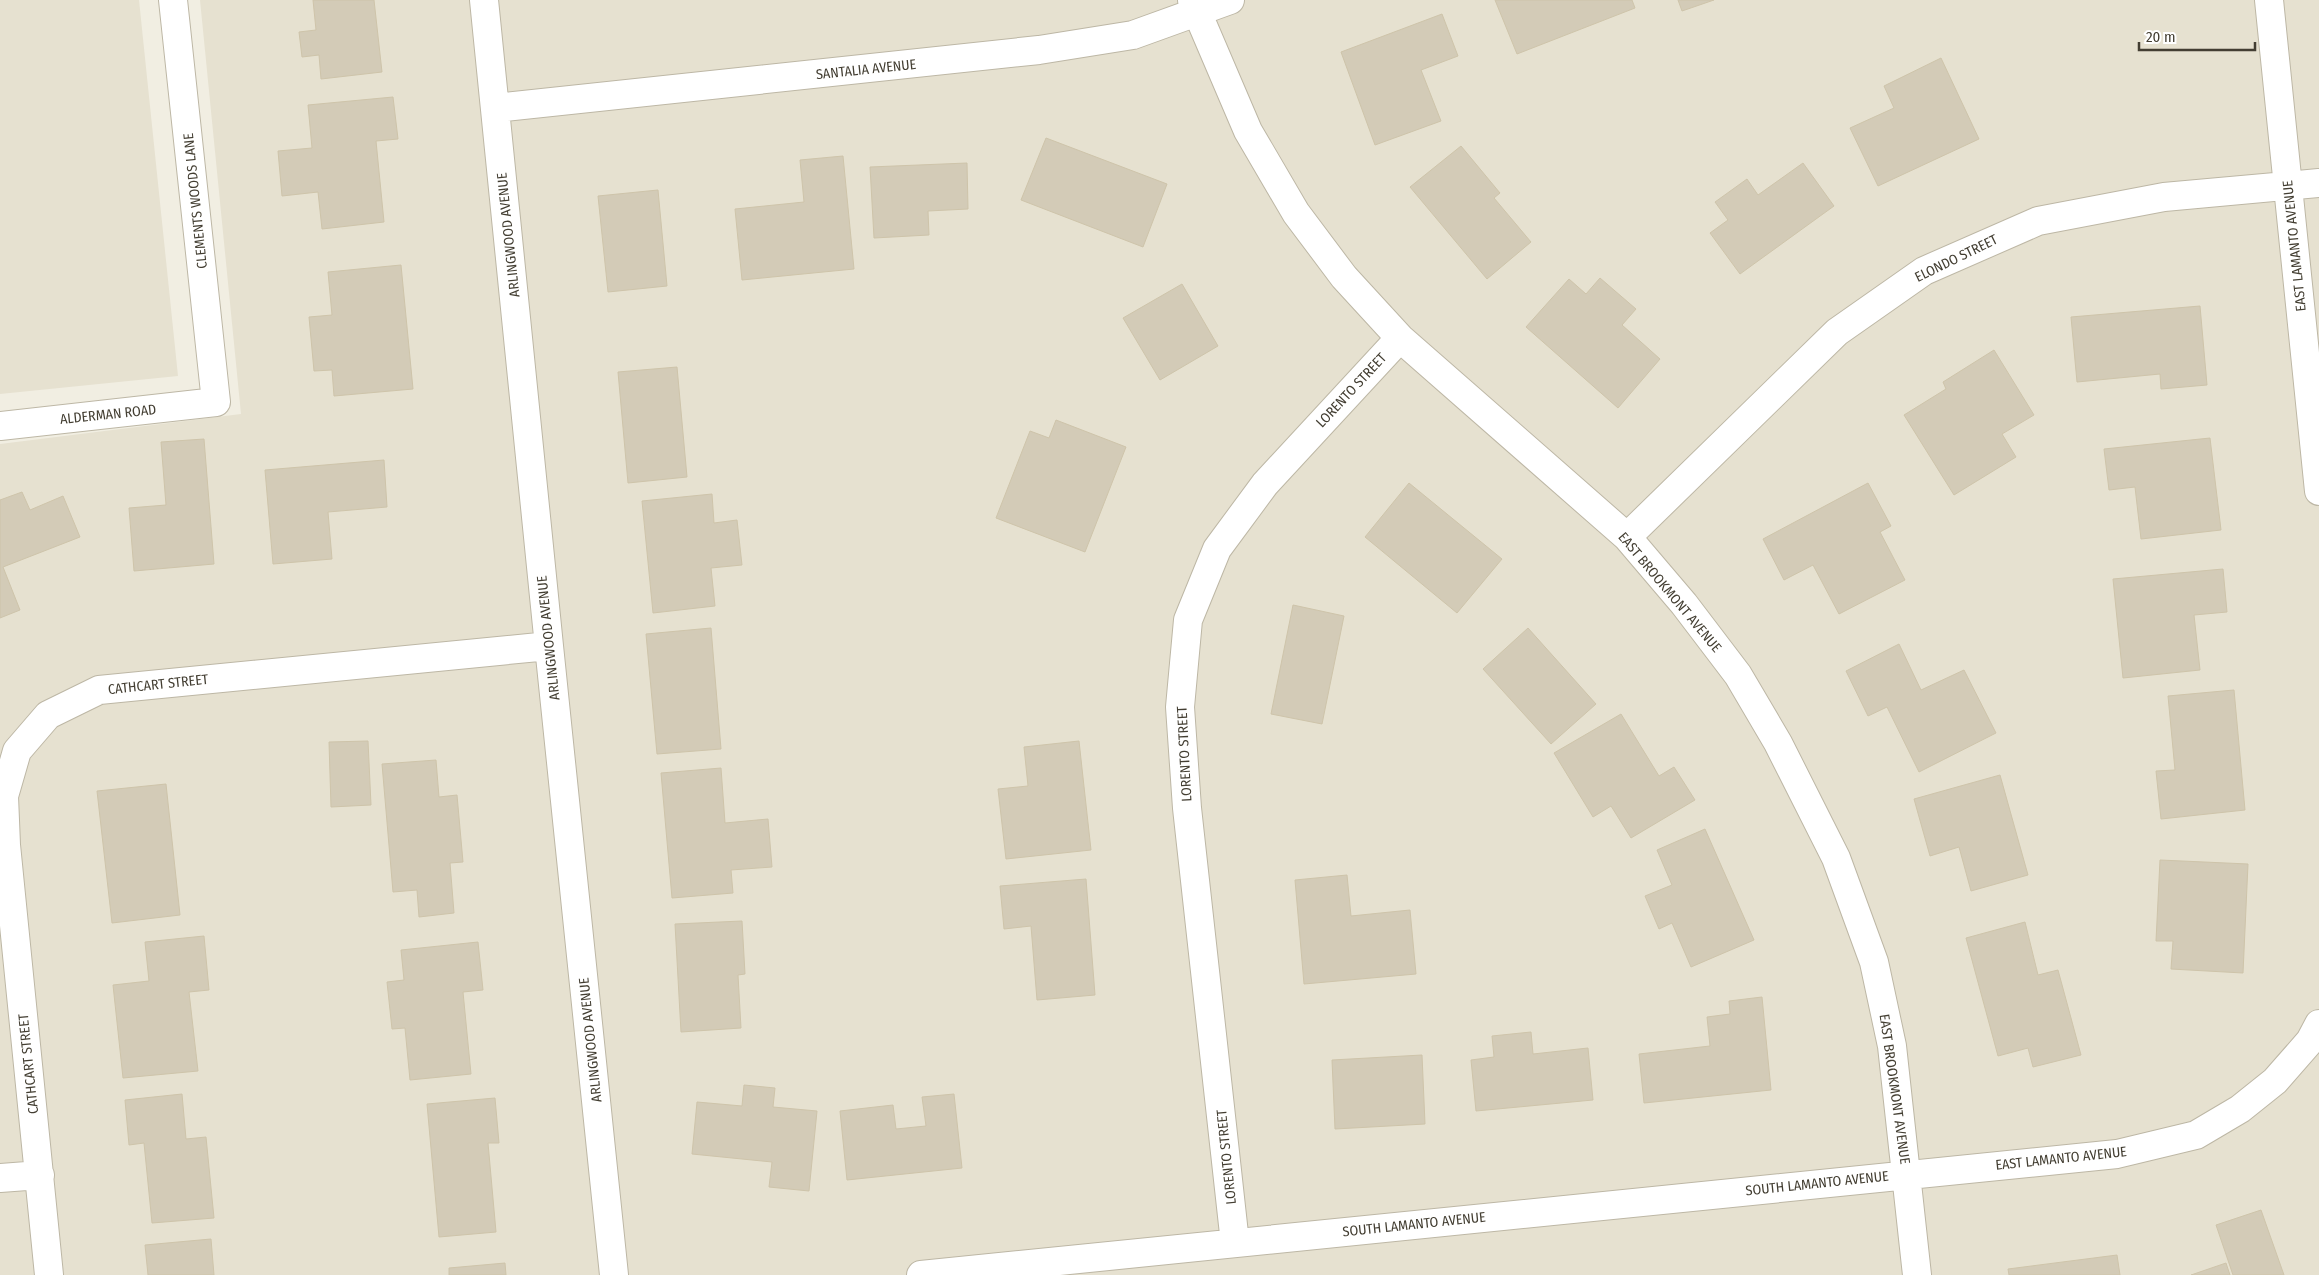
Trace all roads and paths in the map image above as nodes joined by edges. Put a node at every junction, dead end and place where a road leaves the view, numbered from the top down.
1 (173, 0) edge
2 (484, 0) edge
3 (1230, 0) edge
4 (2268, 0) edge
5 (1195, 6) edge
6 (495, 108) junction
7 (2319, 183) edge
8 (2288, 186) junction
9 (1400, 338) junction
10 (216, 402) joint
11 (0, 426) edge
12 (2319, 491) edge
13 (1627, 536) junction
14 (548, 646) junction
15 (2319, 1024) edge
16 (1907, 1174) junction
17 (40, 1175) junction
18 (0, 1178) edge
19 (1235, 1242) junction
20 (50, 1275) edge
21 (614, 1275) edge
22 (921, 1275) edge
23 (1917, 1275) edge

1 - 10 street, CLEMENTS WOODS LANE
2 - 6 street, ARLINGWOOD AVENUE
3 - 5 street, SANTALIA AVENUE
4 - 8 street, EAST LAMANTO AVENUE
5 - 6 street, SANTALIA AVENUE
5 - 9 street, EAST BROOKMONT AVENUE
6 - 14 street, ARLINGWOOD AVENUE
7 - 8 street, ELONDO STREET
8 - 12 street, EAST LAMANTO AVENUE
8 - 13 street, ELONDO STREET
9 - 13 street, EAST BROOKMONT AVENUE
9 - 19 street, LORENTO STREET
10 - 11 street, ALDERMAN ROAD
13 - 16 street, EAST BROOKMONT AVENUE
14 - 17 street, CATHCART STREET
14 - 21 street, ARLINGWOOD AVENUE
15 - 16 street, EAST LAMANTO AVENUE
16 - 19 street, SOUTH LAMANTO AVENUE
16 - 23 street, EAST BROOKMONT AVENUE
17 - 18 street
17 - 20 street, CATHCART STREET
19 - 22 street, SOUTH LAMANTO AVENUE

